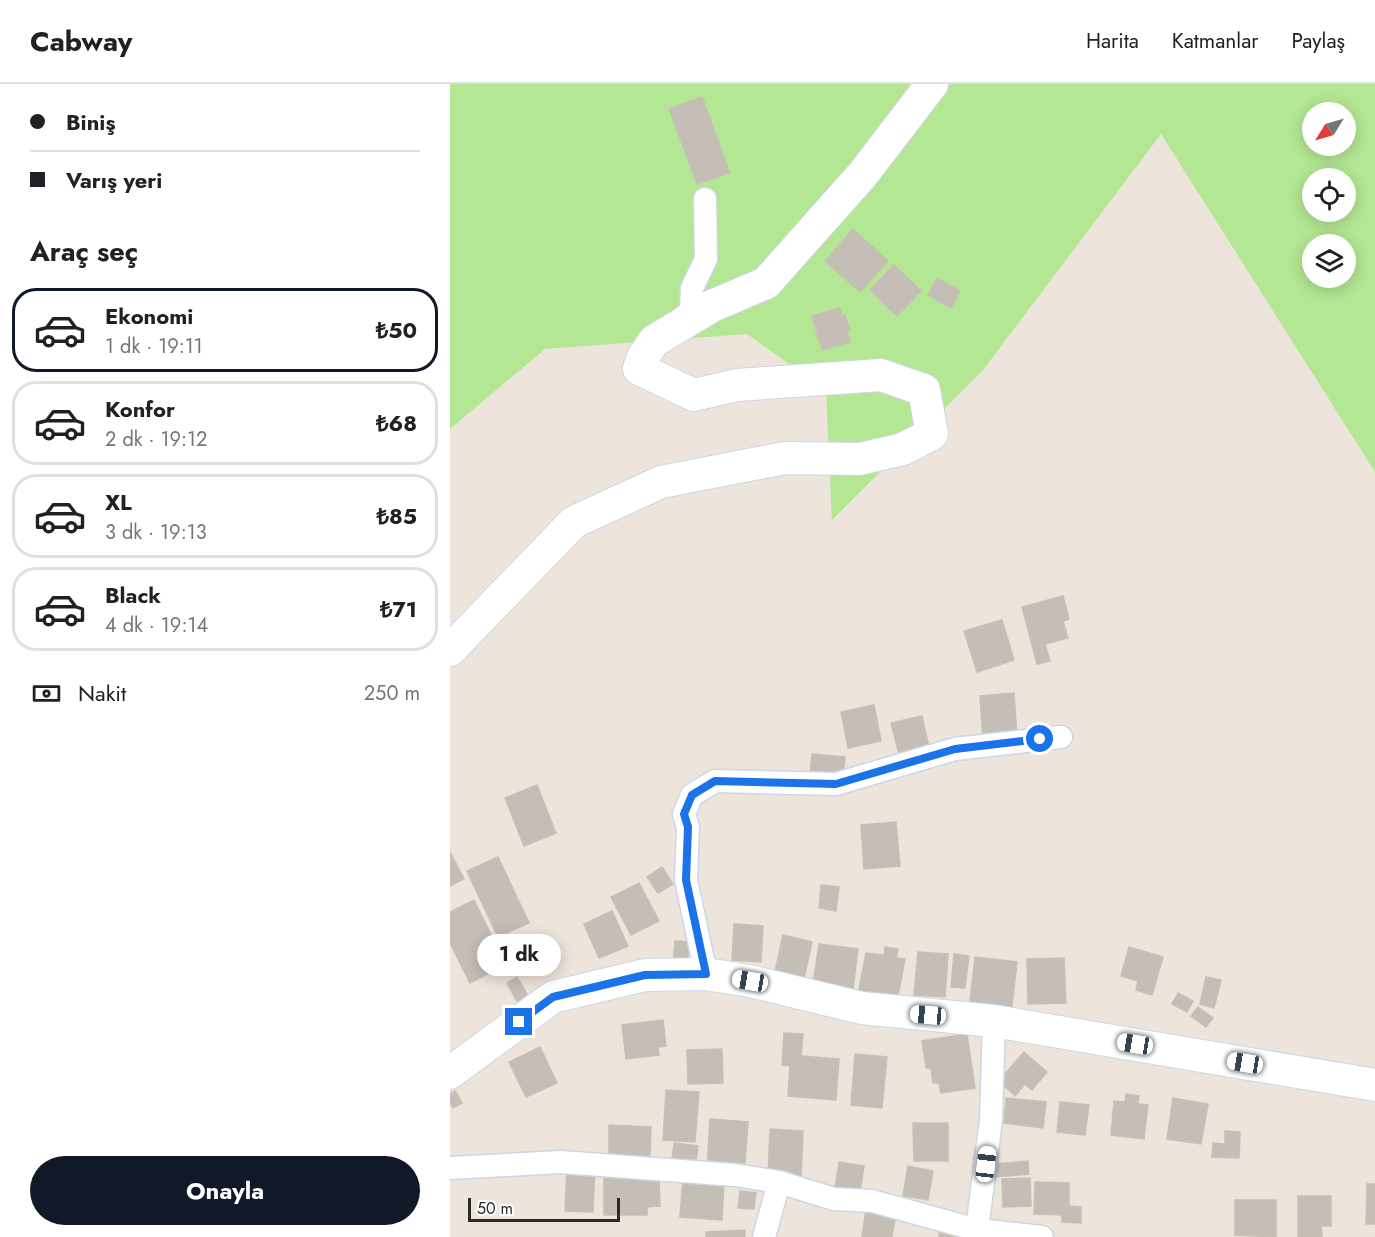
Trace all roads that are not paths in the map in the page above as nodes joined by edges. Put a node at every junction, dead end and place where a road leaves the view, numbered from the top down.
1 (932, 84) edge
2 (705, 200) dead end
3 (654, 341) junction
4 (450, 650) edge
5 (1061, 737) dead end
6 (706, 974) junction
7 (994, 1021) junction
8 (450, 1073) edge
9 (1375, 1085) edge
10 (450, 1168) edge
11 (778, 1182) junction
12 (977, 1234) edge
13 (764, 1237) edge
14 (1042, 1237) edge

1 - 3 street
2 - 3 street
3 - 4 street
5 - 6 street
6 - 7 street
6 - 8 street
7 - 9 street
7 - 12 street
10 - 11 street
11 - 12 street
11 - 13 street
12 - 14 street

